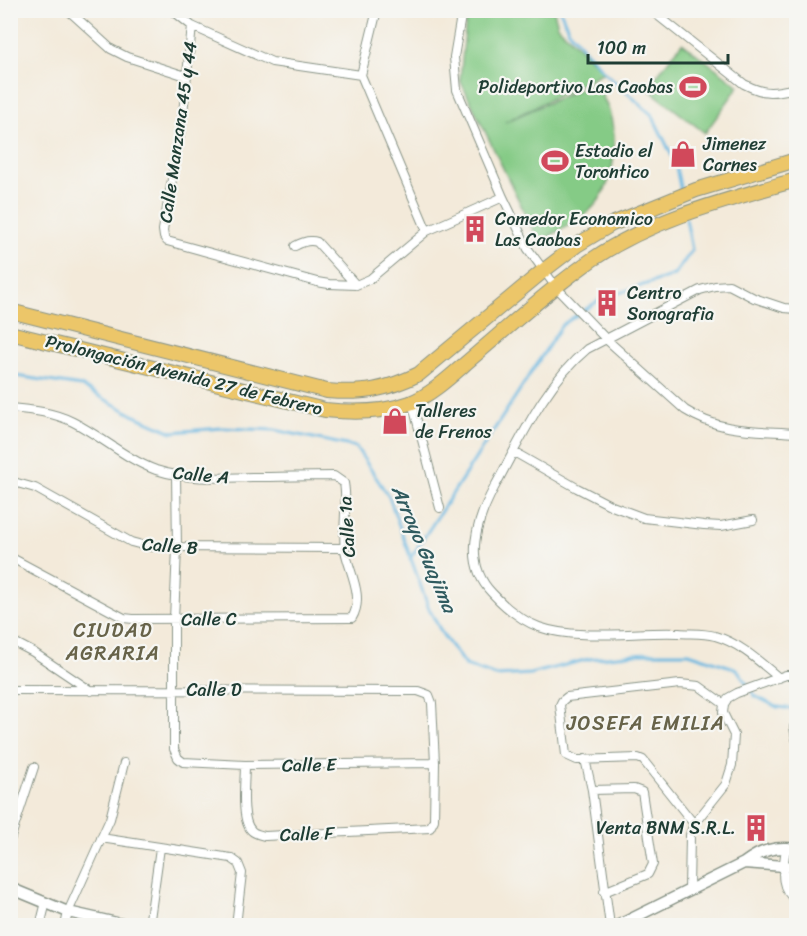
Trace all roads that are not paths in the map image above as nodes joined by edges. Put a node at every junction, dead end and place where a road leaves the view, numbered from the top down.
1 (68, 10) edge
2 (172, 10) edge
3 (377, 10) edge
4 (462, 10) edge
5 (651, 10) edge
6 (192, 26) junction
7 (361, 75) junction
8 (186, 76) junction
9 (796, 88) edge
10 (796, 160) edge
11 (796, 180) edge
12 (503, 197) junction
13 (427, 231) junction
14 (295, 246) dead end
15 (543, 271) junction
16 (356, 285) junction
17 (556, 287) junction
18 (796, 309) edge
19 (10, 311) edge
20 (10, 333) edge
21 (606, 339) junction
22 (412, 402) junction
23 (10, 408) edge
24 (796, 433) edge
25 (514, 452) junction
26 (176, 474) junction
27 (334, 476) joint
28 (10, 481) edge
29 (440, 508) dead end
30 (753, 520) dead end
31 (345, 548) junction
32 (177, 549) junction
33 (10, 557) edge
34 (352, 618) joint
35 (174, 620) junction
36 (10, 640) edge
37 (796, 675) edge
38 (779, 678) junction
39 (10, 690) edge
40 (174, 690) junction
41 (92, 691) junction
42 (724, 704) junction
43 (794, 727) dead end
44 (796, 739) edge
45 (585, 759) junction
46 (124, 763) dead end
47 (435, 764) junction
48 (245, 765) junction
49 (33, 767) dead end
50 (591, 790) junction
51 (694, 824) junction
52 (101, 838) junction
53 (10, 840) edge
54 (160, 848) junction
55 (791, 848) edge
56 (744, 863) junction
57 (796, 867) edge
58 (784, 869) junction
59 (10, 888) edge
60 (689, 890) junction
61 (604, 892) junction
62 (46, 902) junction
63 (796, 902) edge
64 (68, 912) junction
65 (113, 924) edge
66 (39, 926) edge
67 (65, 926) edge
68 (130, 926) edge
69 (149, 926) edge
70 (236, 926) edge
71 (610, 926) edge
72 (617, 926) edge

1 - 8 street
2 - 6 street
3 - 7 street
4 - 12 street
5 - 9 street
6 - 7 street
6 - 8 street, Calle Manzana 45 y 44
7 - 13 street
8 - 16 street, Calle Manzana 45 y 44
10 - 15 main road, Prolongación Avenida 27 de Febrero
11 - 17 main road, Prolongación Avenida 27 de Febrero
12 - 13 street
12 - 15 street
13 - 16 street
14 - 16 street
15 - 17 street
15 - 19 main road, Prolongación Avenida 27 de Febrero
17 - 21 street
17 - 22 main road, Prolongación Avenida 27 de Febrero
18 - 21 street
20 - 22 main road, Prolongación Avenida 27 de Febrero
21 - 24 street
21 - 25 street
22 - 29 street
23 - 26 street, Calle A
25 - 30 street
25 - 38 street
26 - 27 street, Calle A
26 - 32 street
27 - 31 street, Calle 1a
28 - 32 street, Calle B
31 - 32 street, Calle B
31 - 34 street, Calle 1a
32 - 35 street
33 - 35 street, Calle C
34 - 35 street, Calle C
35 - 40 street
36 - 41 street
37 - 38 street
38 - 42 street
39 - 41 street, Calle D
40 - 41 street, Calle D
40 - 47 street, Calle D
40 - 48 street, Calle E
42 - 45 street
42 - 51 street
43 - 44 street
45 - 50 street
45 - 51 street
46 - 52 street
47 - 48 street, Calle E
47 - 48 street, Calle F
49 - 53 street
50 - 61 street
50 - 61 street
51 - 60 street
52 - 54 street
52 - 64 street
54 - 69 street
54 - 70 street
55 - 56 street
55 - 58 street
56 - 58 street
56 - 60 street
57 - 58 street
58 - 63 street
59 - 62 street
60 - 72 street
61 - 71 street
62 - 64 street
62 - 66 street
64 - 65 street
64 - 67 street
65 - 68 street

